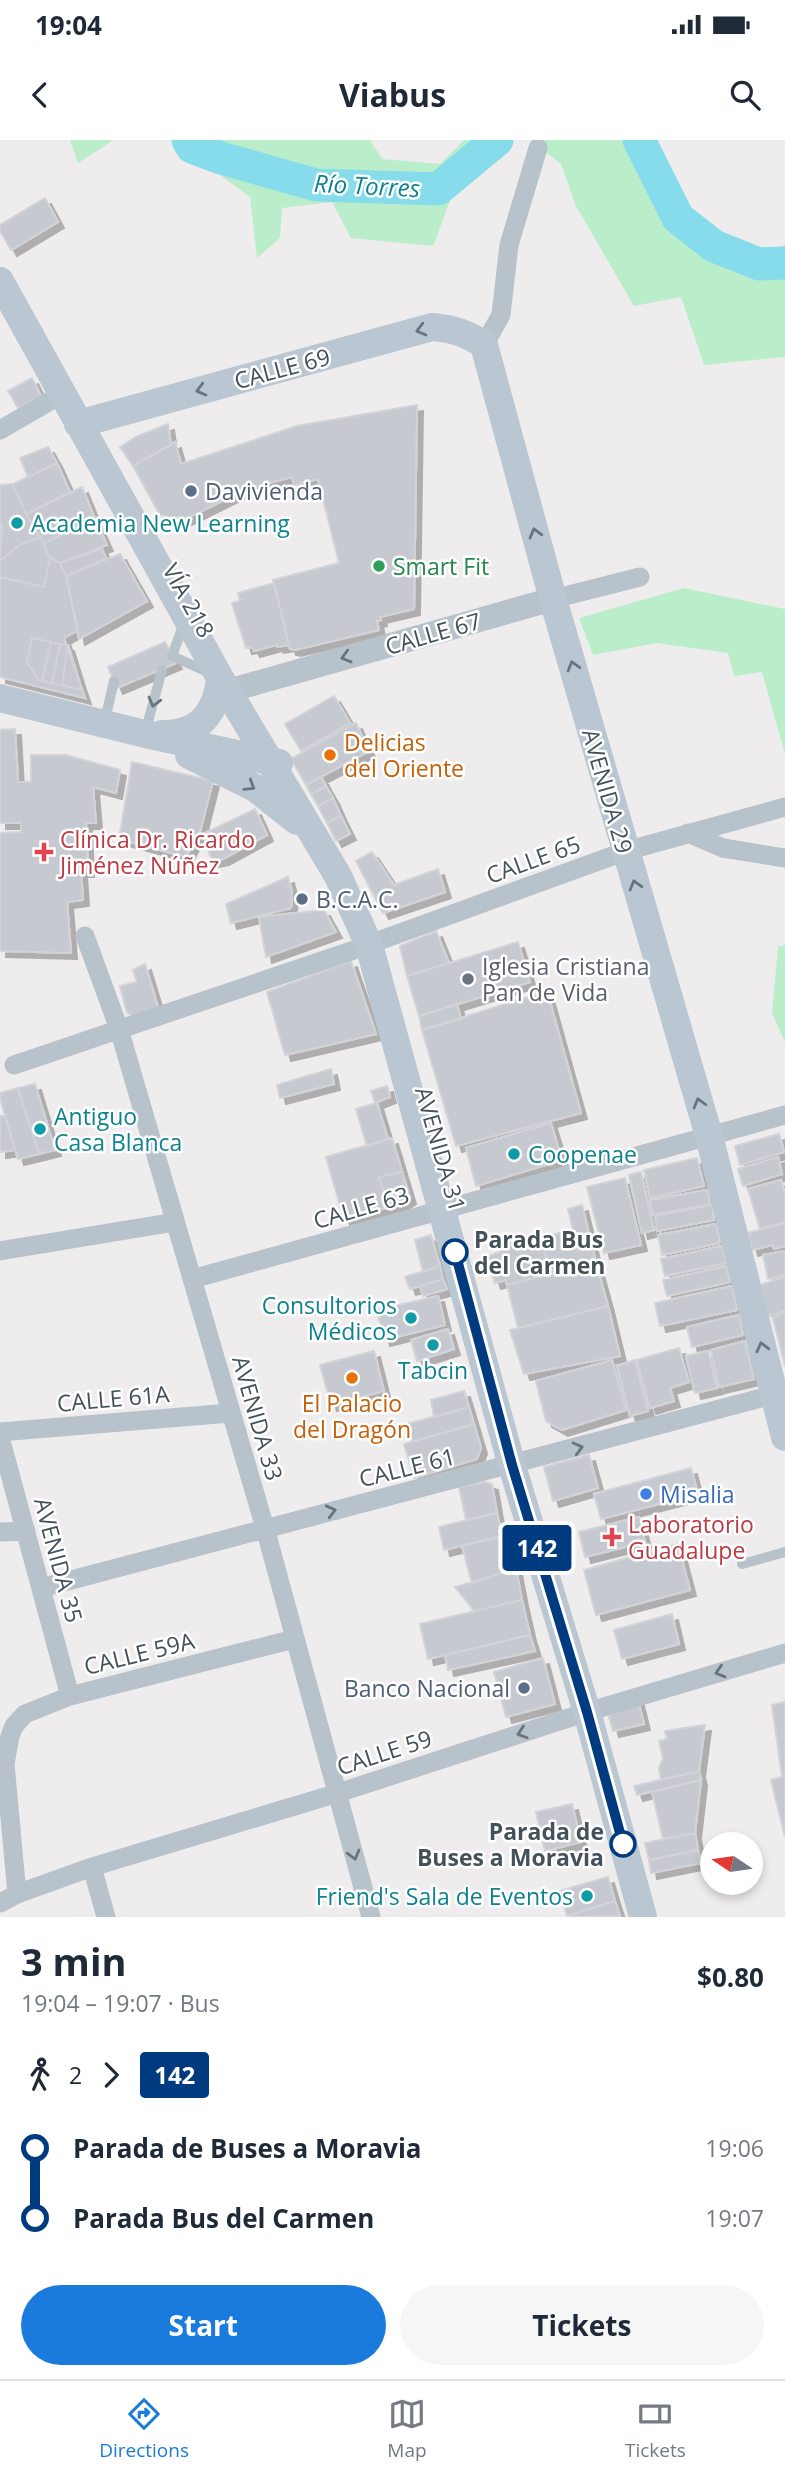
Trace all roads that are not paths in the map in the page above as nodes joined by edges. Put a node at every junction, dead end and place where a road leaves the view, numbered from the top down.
1 (538, 148) dead end
2 (0, 281) edge
3 (484, 345) junction
4 (62, 394) junction
5 (0, 430) edge
6 (84, 433) junction
7 (640, 577) dead end
8 (553, 599) junction
9 (162, 670) dead end
10 (114, 681) dead end
11 (229, 685) junction
12 (0, 698) edge
13 (106, 724) junction
14 (145, 734) junction
15 (274, 763) junction
16 (785, 807) edge
17 (688, 833) junction
18 (313, 834) junction
19 (626, 851) junction
20 (785, 858) edge
21 (85, 936) dead end
22 (375, 942) junction
23 (119, 1029) junction
24 (10, 1067) dead end
25 (785, 1115) edge
26 (709, 1136) junction
27 (450, 1208) junction
28 (175, 1222) junction
29 (0, 1251) edge
30 (192, 1279) junction
31 (780, 1394) edge
32 (230, 1413) junction
33 (0, 1435) edge
34 (785, 1437) edge
35 (521, 1463) junction
36 (265, 1528) junction
37 (26, 1531) junction
38 (0, 1532) edge
39 (785, 1552) edge
40 (742, 1564) dead end
41 (41, 1588) junction
42 (294, 1639) junction
43 (785, 1653) edge
44 (70, 1696) junction
45 (593, 1710) junction
46 (2, 1764) edge
47 (338, 1793) junction
48 (92, 1867) junction
49 (8, 1899) edge
50 (106, 1917) edge
51 (371, 1917) edge
52 (643, 1917) edge
53 (657, 1917) edge

1 - 3 street
2 - 4 main road, VÍA 218
3 -> 6 main road, CALLE 69
8 -> 3 main road, AVENIDA 29
4 - 5 street
4 - 6 main road, VÍA 218
6 - 11 main road, VÍA 218
6 - 11 main road, VÍA 218
7 - 8 street, CALLE 67
8 -> 11 street, CALLE 67
19 -> 8 main road, AVENIDA 29
9 -> 14 lane
10 - 13 lane
11 - 14 main road
11 - 15 main road, VÍA 218
12 - 13 main road
13 - 14 main road
14 - 15 main road
14 -> 18 main road
15 - 18 main road, AVENIDA 31
15 - 22 main road, AVENIDA 31
16 - 17 street, CALLE 65
17 - 19 street, CALLE 65
17 - 20 street
18 - 22 main road, AVENIDA 31
19 - 22 street, CALLE 65
26 -> 19 main road, AVENIDA 29
21 - 23 street, AVENIDA 33
22 - 23 street, CALLE 65
22 - 27 main road, AVENIDA 31
23 - 24 street, CALLE 65
23 - 28 street, AVENIDA 33
25 - 26 street, CALLE 63
26 - 27 street, CALLE 63
31 -> 26 main road, AVENIDA 29
27 - 30 street, CALLE 63
27 - 35 main road, AVENIDA 31
28 - 29 street
28 - 30 street, AVENIDA 33
30 - 32 street, AVENIDA 33
31 - 34 main road, AVENIDA 29
35 -> 31 street, CALLE 61
32 - 33 street, CALLE 61A
32 - 36 street, AVENIDA 33
33 - 37 street, AVENIDA 35
36 -> 35 street, CALLE 61
35 - 45 main road, AVENIDA 31
36 - 41 street, CALLE 61
36 - 42 street, AVENIDA 33
37 - 38 street
37 - 41 street, AVENIDA 35
39 - 40 lane
41 - 44 street, AVENIDA 35
42 - 44 street, CALLE 59A
42 - 47 street, AVENIDA 33
43 -> 45 street, CALLE 59
44 - 46 street, CALLE 59A
45 -> 47 street, CALLE 59
45 - 52 main road, AVENIDA 31
45 - 53 main road, AVENIDA 31
46 - 49 street
47 - 48 street, CALLE 59
47 -> 51 street, AVENIDA 33
48 - 49 street, CALLE 59
48 - 50 street

